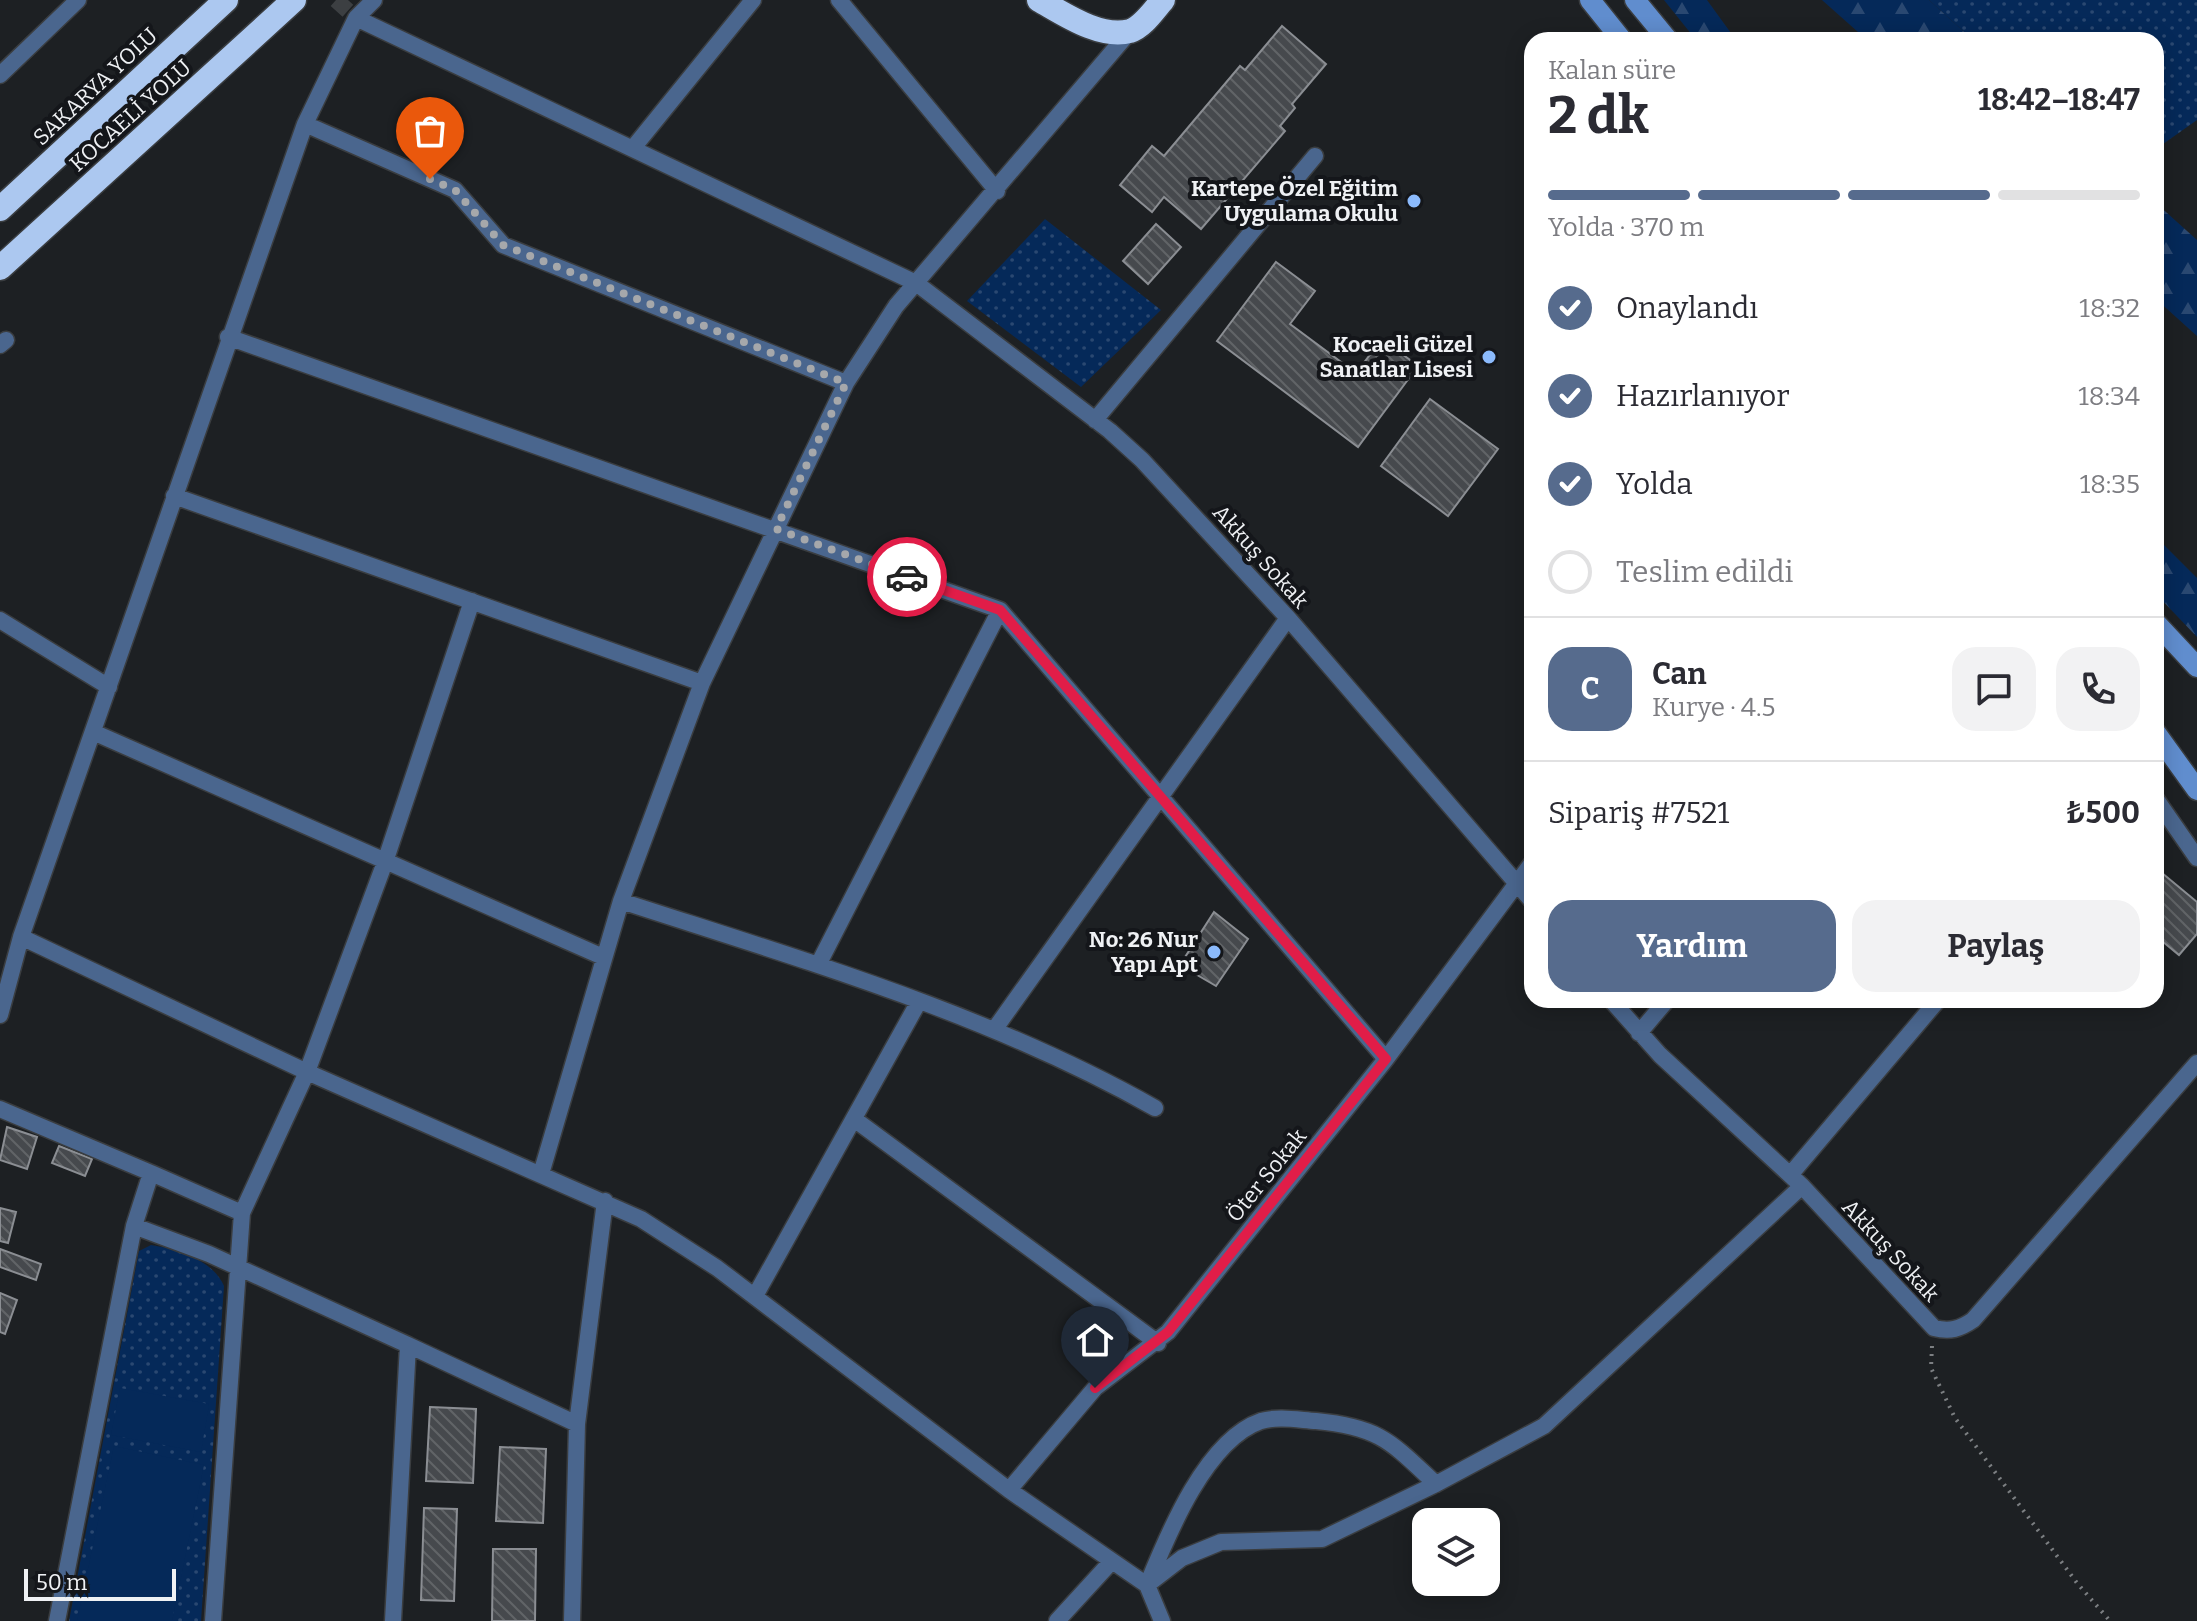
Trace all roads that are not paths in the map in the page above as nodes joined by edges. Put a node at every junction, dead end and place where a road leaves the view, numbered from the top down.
1 (78, 0) edge
2 (226, 0) edge
3 (294, 0) edge
4 (374, 0) edge
5 (753, 0) edge
6 (839, 0) edge
7 (1039, 0) edge
8 (1163, 0) edge
9 (1590, 0) edge
10 (1635, 0) edge
11 (356, 18) junction
12 (1131, 30) junction
13 (1616, 32) edge
14 (1661, 32) edge
15 (0, 75) edge
16 (305, 124) junction
17 (633, 148) junction
18 (1315, 156) dead end
19 (997, 191) junction
20 (0, 209) edge
21 (0, 268) edge
22 (916, 283) junction
23 (228, 337) junction
24 (846, 383) junction
25 (1095, 420) junction
26 (174, 496) junction
27 (776, 529) junction
28 (472, 601) junction
29 (1000, 610) junction
30 (1288, 618) junction
31 (0, 620) edge
32 (2164, 632) edge
33 (2197, 667) edge
34 (702, 683) junction
35 (109, 687) junction
36 (93, 732) junction
37 (2164, 744) edge
38 (2197, 790) edge
39 (1161, 796) junction
40 (2164, 811) edge
41 (2197, 858) edge
42 (385, 862) junction
43 (1524, 874) edge
44 (1517, 883) junction
45 (1524, 891) edge
46 (621, 901) junction
47 (21, 937) junction
48 (603, 957) junction
49 (818, 965) junction
50 (918, 1003) junction
51 (1618, 1008) edge
52 (1660, 1008) edge
53 (1932, 1008) edge
54 (0, 1015) edge
55 (994, 1030) junction
56 (1639, 1033) junction
57 (1386, 1059) junction
58 (2197, 1063) edge
59 (307, 1072) junction
60 (1155, 1108) dead end
61 (0, 1109) edge
62 (854, 1119) junction
63 (151, 1173) junction
64 (541, 1174) junction
65 (1796, 1180) junction
66 (605, 1201) junction
67 (242, 1213) junction
68 (134, 1226) junction
69 (236, 1268) junction
70 (755, 1296) junction
71 (1158, 1343) junction
72 (408, 1345) junction
73 (577, 1424) junction
74 (1436, 1484) junction
75 (1009, 1490) junction
76 (1111, 1562) junction
77 (1147, 1585) junction
78 (57, 1621) edge
79 (213, 1621) edge
80 (393, 1621) edge
81 (572, 1621) edge
82 (1057, 1621) edge
83 (1162, 1621) edge

1 - 15 street
2 - 20 highway, SAKARYA YOLU
3 - 21 highway, KOCAELİ YOLU
4 - 11 street
5 - 17 street
6 - 19 street
7 - 12 highway
8 - 12 highway
9 - 13 main road
10 - 14 main road
11 - 16 street
11 - 17 street, Akkuş Sokak
12 - 19 street
16 - 23 street
16 - 24 street
17 - 22 street, Akkuş Sokak
18 - 25 street
19 - 22 street
22 - 24 street
22 - 25 street, Akkuş Sokak
23 - 26 street
23 - 27 street
24 - 27 street
25 - 30 street, Akkuş Sokak
26 - 28 street
26 - 35 street
27 - 29 street
27 - 34 street
28 - 34 street
28 - 42 street
29 - 39 street
29 - 49 street
30 - 39 street
30 - 44 street, Akkuş Sokak
31 - 35 street
32 - 33 main road
34 - 46 street
35 - 36 street
36 - 42 street
36 - 47 street
37 - 38 main road
39 - 55 street
39 - 57 street
40 - 41 street
42 - 48 street
42 - 59 street
43 - 44 street, Öter Sokak
44 - 45 street, Akkuş Sokak
44 - 57 street, Öter Sokak
46 - 48 street
46 - 49 street
47 - 54 street
47 - 59 street
48 - 64 street
49 - 50 street
50 - 55 street
50 - 62 street
51 - 56 street, Akkuş Sokak
52 - 56 street
53 - 65 street
55 - 60 street
56 - 65 street, Akkuş Sokak
57 - 71 street, Öter Sokak
58 - 65 street, Akkuş Sokak
59 - 64 street
59 - 67 street
61 - 63 street
62 - 70 street
62 - 71 street
63 - 67 street
63 - 68 street
64 - 66 street
65 - 74 street
66 - 70 street
66 - 73 street
67 - 69 street
68 - 69 street
68 - 78 street
69 - 72 street
69 - 79 street
70 - 75 street
71 - 75 street, Öter Sokak
72 - 73 street
72 - 80 street
73 - 81 street
74 - 77 street
74 - 77 street
75 - 76 street
76 - 77 street
76 - 82 street
77 - 83 street

